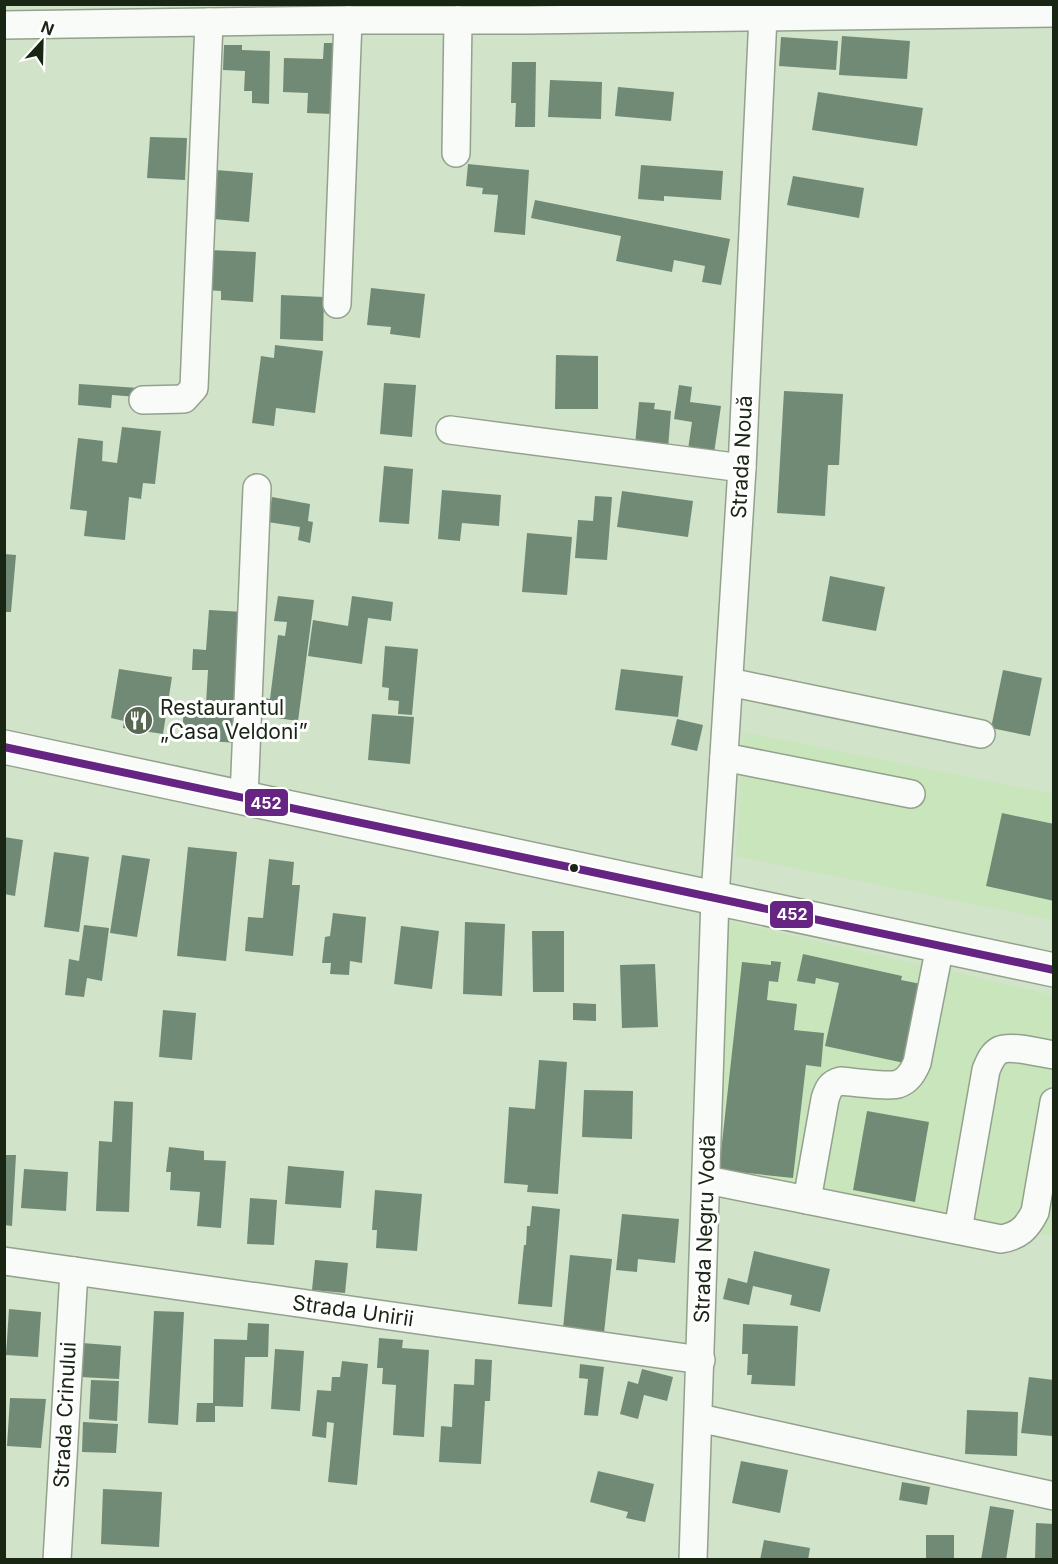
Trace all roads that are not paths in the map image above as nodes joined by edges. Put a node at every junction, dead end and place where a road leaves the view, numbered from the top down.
1 (794, 10) edge
2 (1039, 10) edge
3 (526, 12) edge
4 (238, 13) edge
5 (763, 16) junction
6 (348, 20) junction
7 (458, 20) junction
8 (209, 22) junction
9 (4, 25) edge
10 (456, 153) dead end
11 (337, 304) dead end
12 (143, 400) dead end
13 (450, 430) dead end
14 (742, 468) junction
15 (257, 489) dead end
16 (729, 682) junction
17 (981, 734) dead end
18 (4, 747) edge
19 (724, 757) junction
20 (911, 794) dead end
21 (244, 798) junction
22 (715, 898) junction
23 (939, 946) junction
24 (1053, 970) edge
25 (1053, 1055) edge
26 (1053, 1102) edge
27 (707, 1180) junction
28 (807, 1200) junction
29 (958, 1230) junction
30 (4, 1261) edge
31 (74, 1271) junction
32 (701, 1360) junction
33 (699, 1418) junction
34 (1053, 1496) edge
35 (57, 1560) edge
36 (693, 1560) edge

1 - 2 street
1 - 5 street
3 - 5 street
3 - 7 street
4 - 6 street
4 - 8 street
5 - 14 street, Strada Nouă
6 - 7 street
6 - 11 street
7 - 10 street
8 - 9 street
8 - 12 street
13 - 14 street
14 - 16 street, Strada Nouă
15 - 21 street
16 - 17 street
16 - 19 street, Strada Nouă
18 - 21 main road
19 - 20 street
19 - 22 street, Strada Nouă
21 - 22 main road
22 - 23 main road
22 - 27 street, Strada Negru Vodă
23 - 24 main road
23 - 28 street
25 - 29 street
26 - 29 street
27 - 28 street
27 - 32 street, Strada Negru Vodă
28 - 29 street
30 - 31 street, Strada Unirii
31 - 32 street, Strada Unirii
31 - 35 street, Strada Crinului
32 - 33 street, Strada Negru Vodă
33 - 34 street
33 - 36 street, Strada Negru Vodă

